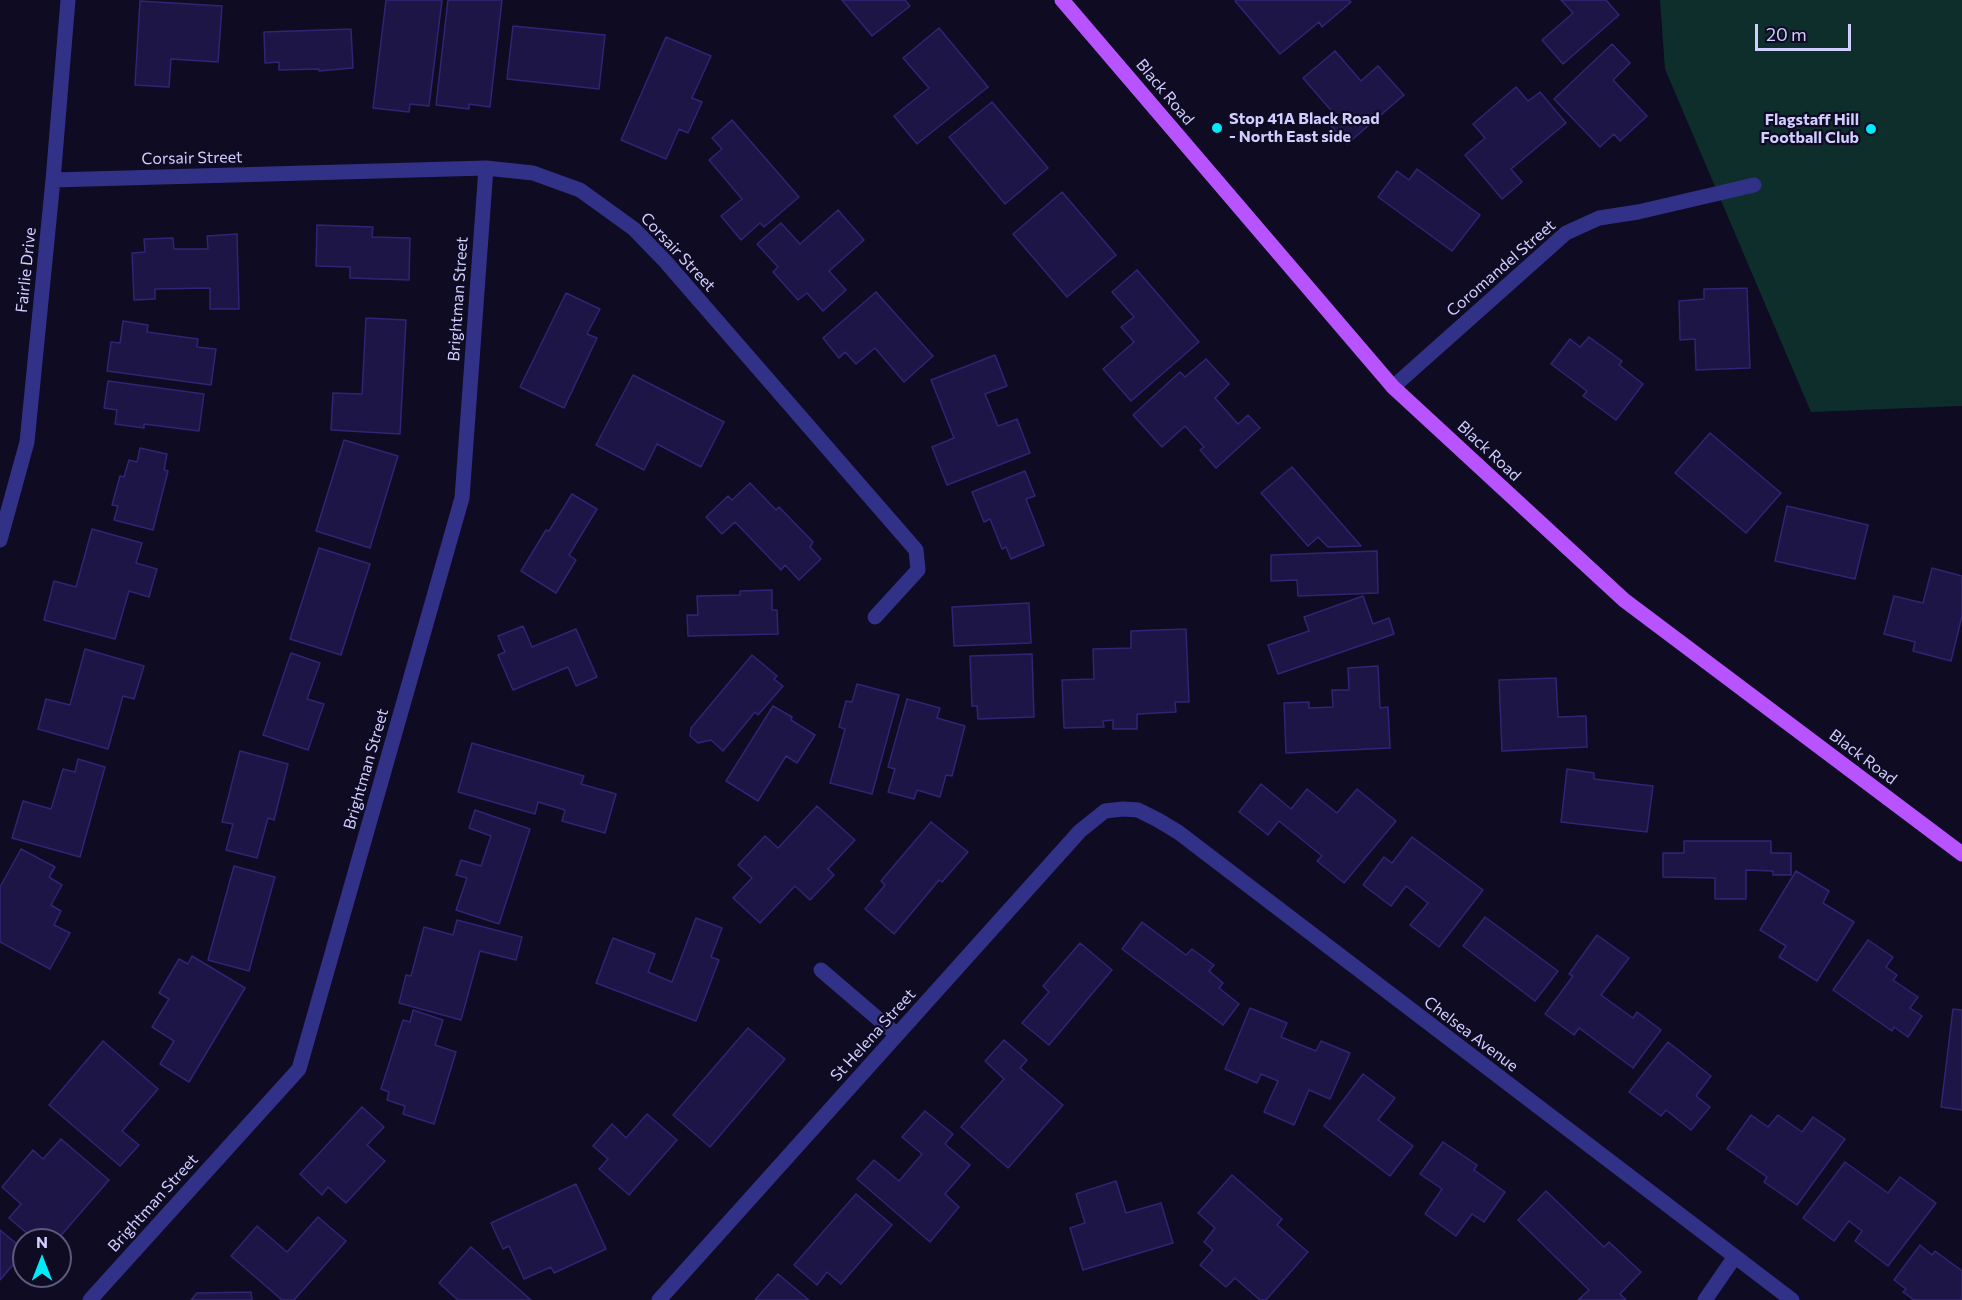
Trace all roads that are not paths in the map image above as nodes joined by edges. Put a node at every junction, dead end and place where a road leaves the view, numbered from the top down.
1 (68, 0) edge
2 (1062, 0) edge
3 (486, 168) junction
4 (53, 180) junction
5 (1754, 185) dead end
6 (1393, 387) junction
7 (0, 540) edge
8 (875, 616) dead end
9 (1123, 809) joint
10 (1962, 854) edge
11 (821, 970) dead end
12 (897, 1035) junction
13 (1734, 1258) junction
14 (90, 1300) edge
15 (659, 1300) edge
16 (1705, 1300) edge
17 (1792, 1300) edge

1 - 4 street, Fairlie Drive
2 - 6 main road, Black Road
3 - 4 street, Corsair Street
3 - 8 street, Corsair Street
3 - 14 street, Brightman Street
4 - 7 street, Fairlie Drive
5 - 6 street, Coromandel Street
6 - 10 main road, Black Road
9 - 12 street, St Helena Street
9 - 13 street, Chelsea Avenue
11 - 12 street
12 - 15 street, St Helena Street
13 - 16 street
13 - 17 street, Chelsea Avenue

